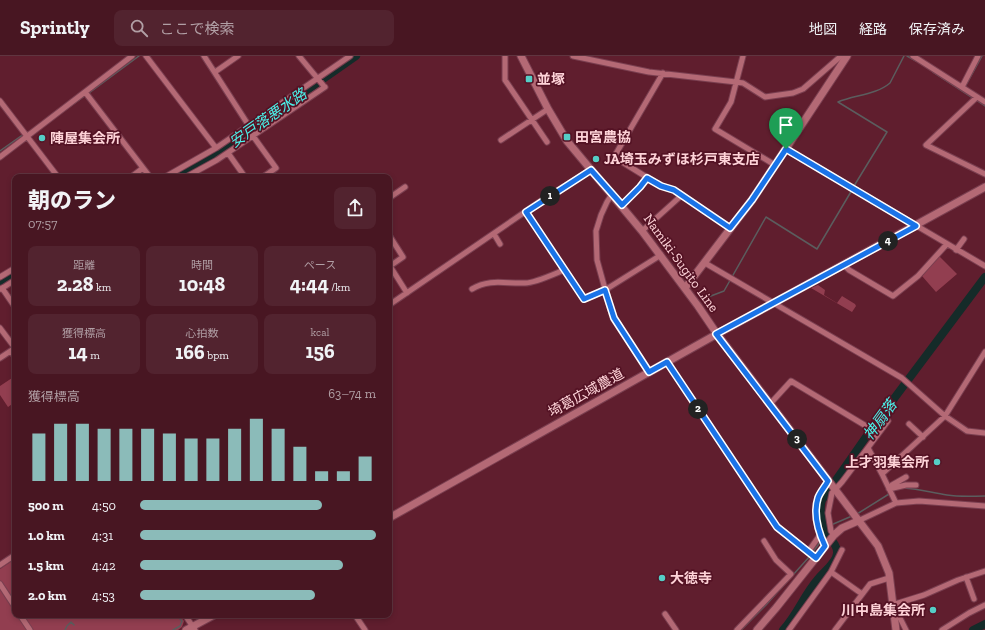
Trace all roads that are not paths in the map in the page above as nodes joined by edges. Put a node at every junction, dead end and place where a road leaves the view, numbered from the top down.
1 (132, 56) edge
2 (146, 56) edge
3 (204, 56) edge
4 (238, 56) edge
5 (298, 56) edge
6 (350, 56) edge
7 (505, 56) edge
8 (521, 56) edge
9 (573, 56) edge
10 (743, 56) edge
11 (841, 56) edge
12 (847, 56) edge
13 (913, 56) edge
14 (978, 56) edge
15 (215, 72) junction
16 (664, 73) junction
17 (318, 79) junction
18 (736, 82) junction
19 (962, 87) junction
20 (85, 92) junction
21 (977, 97) junction
22 (0, 101) edge
23 (985, 102) edge
24 (548, 109) junction
25 (532, 119) junction
26 (249, 126) junction
27 (27, 136) junction
28 (253, 136) junction
29 (501, 140) dead end
30 (547, 142) dead end
31 (216, 148) junction
32 (786, 149) junction
33 (228, 152) junction
34 (0, 157) edge
35 (776, 165) junction
36 (143, 168) junction
37 (591, 170) junction
38 (56, 174) edge
39 (135, 174) edge
40 (148, 174) edge
41 (170, 174) edge
42 (191, 174) edge
43 (243, 174) edge
44 (267, 174) edge
45 (985, 174) edge
46 (647, 178) junction
47 (985, 187) edge
48 (405, 188) dead end
49 (612, 194) junction
50 (682, 195) junction
51 (392, 196) edge
52 (622, 205) junction
53 (526, 212) junction
54 (916, 226) junction
55 (730, 228) junction
56 (642, 231) junction
57 (494, 234) junction
58 (392, 239) edge
59 (964, 239) dead end
60 (500, 244) dead end
61 (947, 244) junction
62 (956, 250) junction
63 (661, 255) junction
64 (705, 263) junction
65 (392, 265) edge
66 (844, 265) junction
67 (985, 266) edge
68 (392, 269) edge
69 (12, 270) edge
70 (564, 270) junction
71 (0, 277) edge
72 (12, 282) edge
73 (685, 288) junction
74 (1, 289) edge
75 (472, 289) dead end
76 (605, 290) junction
77 (407, 293) junction
78 (12, 303) edge
79 (392, 303) edge
80 (774, 303) junction
81 (0, 328) edge
82 (716, 334) junction
83 (12, 346) edge
84 (12, 350) edge
85 (985, 352) edge
86 (0, 358) edge
87 (667, 362) junction
88 (649, 372) junction
89 (770, 404) junction
90 (945, 416) junction
91 (888, 421) dead end
92 (910, 424) dead end
93 (866, 426) dead end
94 (985, 433) edge
95 (923, 437) junction
96 (868, 448) junction
97 (882, 474) junction
98 (906, 477) dead end
99 (828, 481) junction
100 (916, 485) dead end
101 (889, 488) junction
102 (835, 490) junction
103 (896, 503) junction
104 (985, 506) edge
105 (392, 516) edge
106 (858, 521) junction
107 (820, 535) junction
108 (834, 535) junction
109 (764, 540) dead end
110 (825, 546) junction
111 (842, 550) dead end
112 (808, 552) junction
113 (12, 557) edge
114 (816, 558) junction
115 (0, 565) edge
116 (985, 570) edge
117 (831, 572) junction
118 (966, 577) junction
119 (889, 578) junction
120 (0, 584) edge
121 (862, 594) junction
122 (974, 599) dead end
123 (12, 602) edge
124 (895, 604) junction
125 (985, 605) edge
126 (665, 614) dead end
127 (22, 618) edge
128 (186, 618) edge
129 (209, 618) edge
130 (357, 618) edge
131 (191, 629) edge
132 (30, 630) edge
133 (365, 630) edge
134 (675, 630) edge
135 (737, 630) edge
136 (756, 630) edge
137 (789, 630) edge
138 (835, 630) edge
139 (896, 630) edge
140 (906, 630) edge
141 (942, 630) edge

1 - 20 street
2 - 31 street
3 - 15 street
4 - 15 street
5 - 17 street
6 - 17 street
7 - 25 street
8 - 24 main road, Namiki-Sugito Line
9 - 16 street
10 - 18 street
11 - 18 street
12 - 32 main road
13 - 19 street
14 - 19 street
15 - 26 street
16 - 18 street
16 - 46 street
17 - 26 street
17 - 28 street
18 - 35 street
19 - 21 street
20 - 27 street
20 - 36 street
21 - 23 street
21 - 45 street
22 - 27 street
24 - 25 street
24 - 37 main road, Namiki-Sugito Line
25 - 29 street
25 - 30 street
26 - 31 street
27 - 34 street
27 - 38 street
28 - 33 street
28 - 44 street
31 - 41 street
32 - 35 main road
32 - 54 street
33 - 42 street
33 - 43 street
35 - 55 main road
36 - 39 street
36 - 40 street
37 - 49 main road, Namiki-Sugito Line
37 - 53 street
46 - 50 street
46 - 52 street
47 - 54 main road, 埼葛広域農道
48 - 51 street
49 - 52 main road, Namiki-Sugito Line
49 - 76 street
50 - 55 street
50 - 56 street
52 - 56 main road, Namiki-Sugito Line
53 - 57 street
53 - 70 street
54 - 61 street
54 - 66 main road, 埼葛広域農道
55 - 64 main road
56 - 63 main road, Namiki-Sugito Line
57 - 60 street
57 - 77 street
58 - 65 street
59 - 62 street
61 - 62 street
61 - 66 street
62 - 67 street
63 - 73 main road, Namiki-Sugito Line
63 - 76 street
64 - 73 main road
64 - 80 street
66 - 80 main road, 埼葛広域農道
68 - 77 street
69 - 71 street
70 - 75 street
70 - 76 street
72 - 74 street
73 - 82 main road, Namiki-Sugito Line
74 - 78 street
76 - 88 street
77 - 79 street
80 - 82 main road, 埼葛広域農道
80 - 90 street
81 - 83 street
82 - 87 main road, 埼葛広域農道
82 - 89 main road, Namiki-Sugito Line
84 - 86 street
85 - 90 street
87 - 88 main road, 埼葛広域農道
87 - 112 street
88 - 105 main road, 埼葛広域農道
89 - 93 street
89 - 99 main road, Namiki-Sugito Line
90 - 94 street
90 - 95 street
91 - 96 street
92 - 95 street
95 - 97 street
96 - 97 street
96 - 102 street
97 - 101 street
98 - 101 street
99 - 102 main road, Namiki-Sugito Line
99 - 107 street
100 - 101 street
101 - 103 street
102 - 106 main road
102 - 108 street
103 - 104 street
103 - 106 street
106 - 108 main road
106 - 119 main road
107 - 110 street
107 - 112 street
108 - 110 main road
109 - 135 street
110 - 114 main road
111 - 117 street
112 - 114 street
113 - 115 street
114 - 136 main road
116 - 118 street
117 - 121 street
117 - 137 street
118 - 122 street
118 - 124 street
119 - 121 street
119 - 124 main road
120 - 123 street
121 - 138 street
124 - 139 main road
124 - 140 street
125 - 141 street
126 - 134 street
127 - 132 street
128 - 131 street
129 - 131 main road
130 - 133 street

